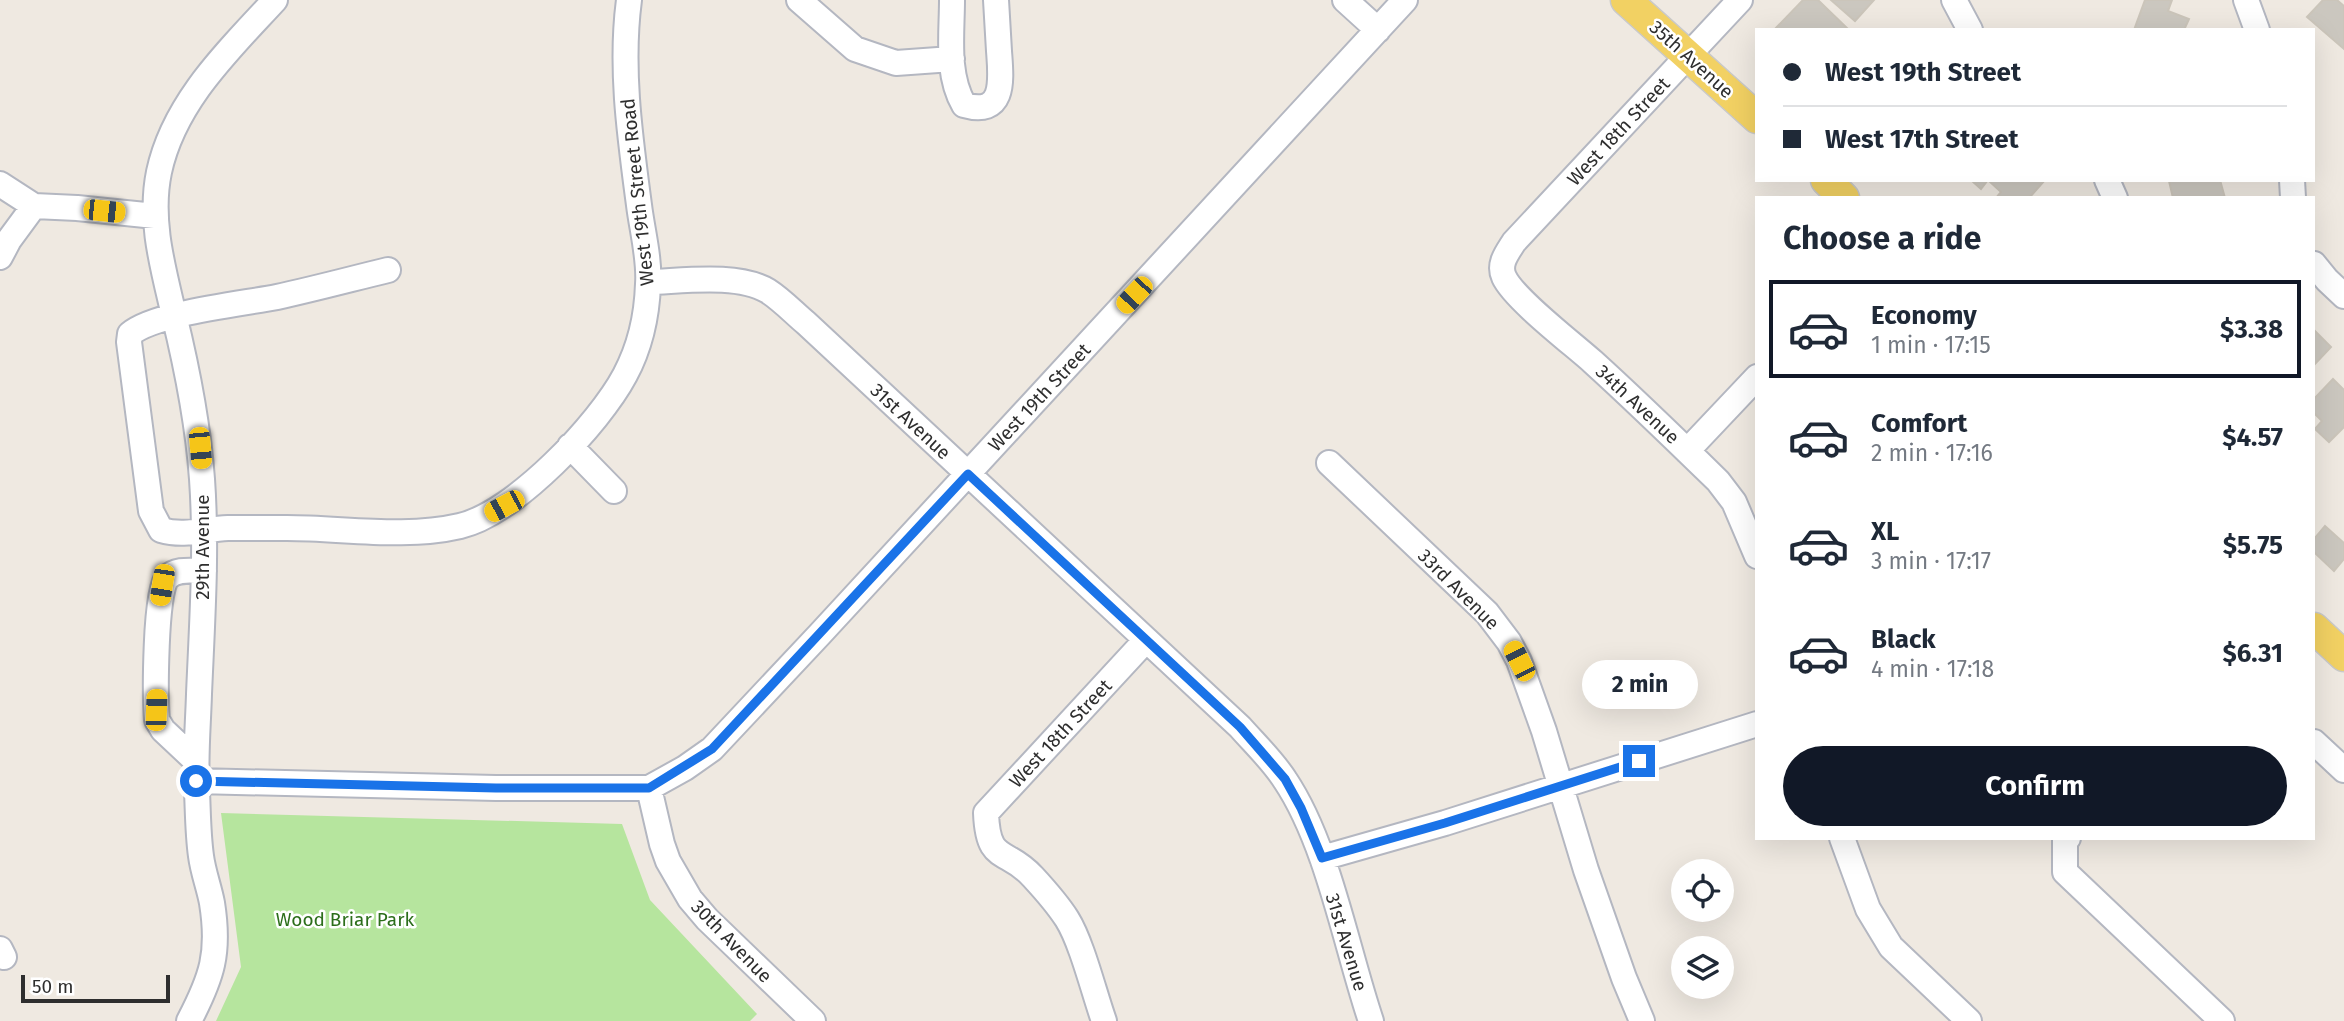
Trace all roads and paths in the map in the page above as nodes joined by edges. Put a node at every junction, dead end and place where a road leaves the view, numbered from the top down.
1 (275, 0) edge
2 (629, 0) edge
3 (799, 0) edge
4 (951, 0) edge
5 (996, 0) edge
6 (1345, 0) edge
7 (1405, 0) edge
8 (1626, 0) edge
9 (1740, 0) edge
10 (1954, 0) edge
11 (2245, 0) edge
12 (1969, 28) edge
13 (2256, 28) edge
14 (1378, 30) junction
15 (1688, 56) junction
16 (952, 58) junction
17 (1755, 116) edge
18 (1828, 182) edge
19 (0, 184) edge
20 (1842, 196) edge
21 (34, 206) junction
22 (155, 216) junction
23 (0, 257) edge
24 (2315, 265) edge
25 (1502, 266) joint
26 (388, 270) dead end
27 (649, 282) junction
28 (2344, 296) edge
29 (175, 316) junction
30 (1755, 379) edge
31 (570, 446) junction
32 (1687, 451) junction
33 (1329, 463) dead end
34 (968, 474) junction
35 (614, 491) dead end
36 (204, 533) junction
37 (1755, 551) edge
38 (204, 571) junction
39 (2315, 629) edge
40 (1146, 640) junction
41 (2344, 656) edge
42 (1755, 725) edge
43 (2315, 743) edge
44 (2344, 770) edge
45 (196, 771) junction
46 (1560, 786) junction
47 (649, 788) junction
48 (1843, 840) edge
49 (2066, 840) edge
50 (1322, 858) junction
51 (799, 1016) edge
52 (189, 1021) edge
53 (1104, 1021) edge
54 (1371, 1021) edge
55 (1642, 1021) edge
56 (1969, 1021) edge
57 (2222, 1021) edge

1 - 22 street, 29th Avenue
2 - 27 street, West 19th Street Road
3 - 16 street
4 - 16 street
5 - 16 street
6 - 14 street
7 - 14 street, West 19th Street
8 - 15 main road, 35th Avenue
9 - 15 street, West 18th Street
10 - 12 street
11 - 13 street
14 - 34 street, West 19th Street
15 - 17 main road, 35th Avenue
15 - 25 street, West 18th Street
18 - 20 main road
19 - 21 street
21 - 22 street
21 - 23 street
22 - 29 street, 29th Avenue
24 - 28 street
25 - 32 street, 34th Avenue
26 - 29 street
27 - 31 street, West 19th Street Road
27 - 34 street, 31st Avenue
29 - 36 street, 29th Avenue
29 - 36 street, West 19th Street Road
30 - 32 street
31 - 35 street
31 - 36 street, West 19th Street Road
32 - 37 street, 34th Avenue
33 - 46 street, 33rd Avenue
34 - 40 street, 31st Avenue
34 - 47 street, West 19th Street
36 - 38 street, 29th Avenue
38 - 45 street, 29th Avenue
38 - 45 street
39 - 41 main road
40 - 50 street, 31st Avenue
40 - 53 street, West 18th Street
42 - 46 street
43 - 44 street
45 - 47 street
45 - 52 street
46 - 50 street
46 - 55 street, 33rd Avenue
47 - 51 street, 30th Avenue
48 - 56 street
49 - 57 street
50 - 54 street, 31st Avenue

